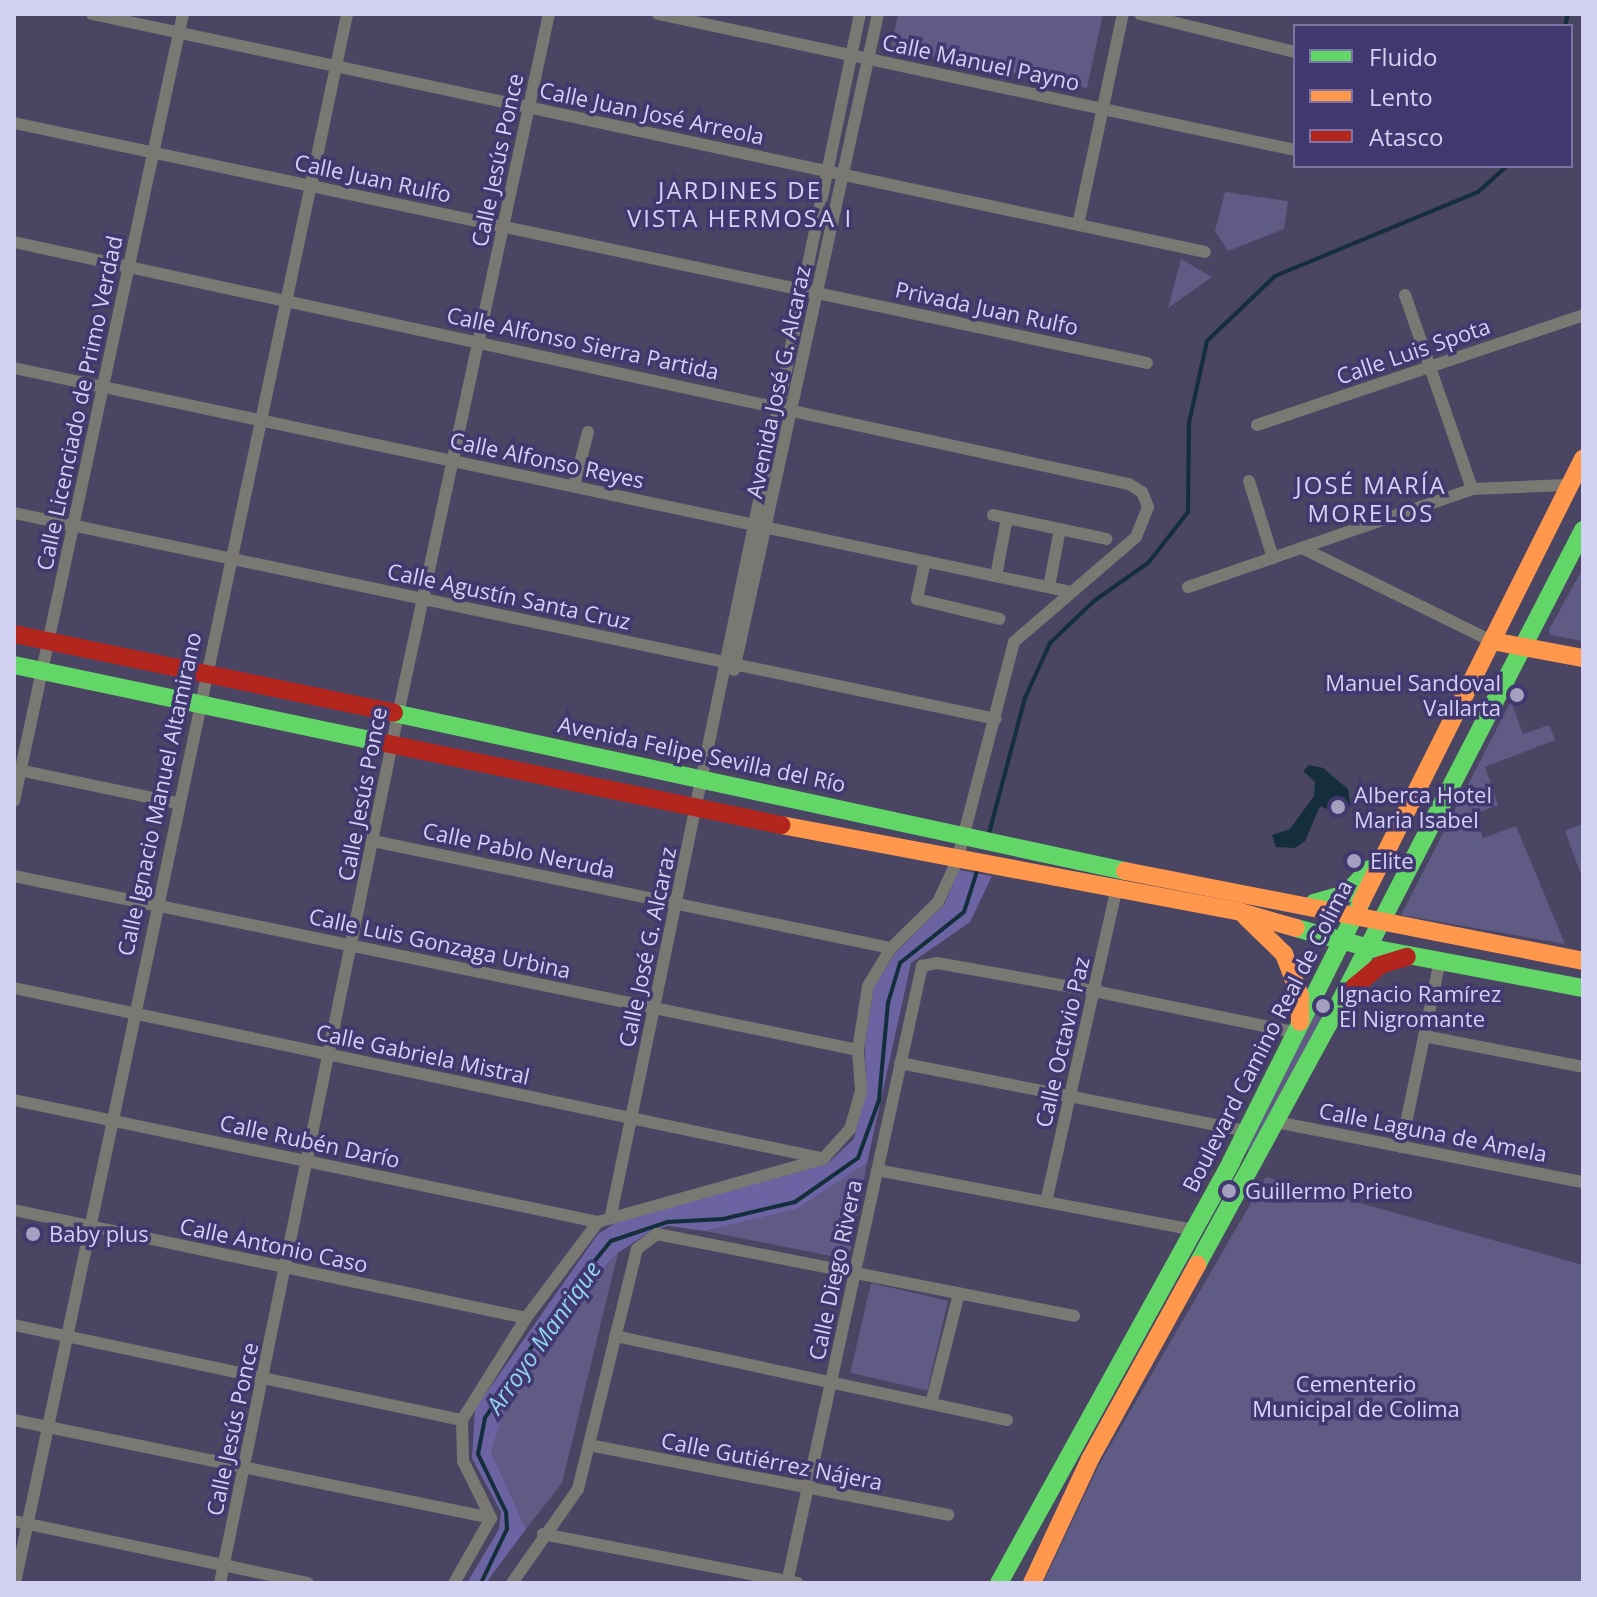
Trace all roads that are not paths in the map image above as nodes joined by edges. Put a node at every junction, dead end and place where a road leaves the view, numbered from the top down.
1 (92, 14) edge
2 (183, 14) edge
3 (347, 14) edge
4 (549, 14) edge
5 (658, 14) edge
6 (860, 14) edge
7 (878, 14) edge
8 (1123, 14) edge
9 (1140, 14) edge
10 (179, 33) junction
11 (1293, 52) edge
12 (852, 55) junction
13 (868, 58) junction
14 (336, 66) junction
15 (529, 107) junction
16 (1103, 108) junction
17 (14, 123) edge
18 (1293, 150) edge
19 (153, 153) junction
20 (828, 171) junction
21 (843, 174) junction
22 (310, 186) junction
23 (1078, 225) junction
24 (503, 226) junction
25 (14, 242) edge
26 (1205, 252) dead end
27 (129, 266) junction
28 (803, 289) junction
29 (818, 292) junction
30 (1405, 295) dead end
31 (286, 300) junction
32 (1583, 315) edge
33 (478, 341) junction
34 (1147, 363) dead end
35 (1430, 366) junction
36 (14, 368) edge
37 (103, 387) junction
38 (779, 406) junction
39 (793, 409) junction
40 (260, 420) junction
41 (1257, 425) dead end
42 (588, 432) dead end
43 (1583, 458) edge
44 (453, 461) junction
45 (1249, 481) dead end
46 (1568, 485) junction
47 (574, 486) junction
48 (1472, 489) junction
49 (14, 513) edge
50 (993, 515) dead end
51 (1007, 518) junction
52 (74, 526) junction
53 (761, 526) junction
54 (1060, 529) junction
55 (1583, 530) edge
56 (1107, 539) dead end
57 (1302, 548) junction
58 (230, 558) junction
59 (1273, 558) junction
60 (925, 561) junction
61 (996, 576) junction
62 (1049, 587) junction
63 (1188, 587) dead end
64 (1071, 592) junction
65 (423, 599) junction
66 (1000, 619) dead end
67 (14, 634) edge
68 (49, 641) junction
69 (1492, 641) junction
70 (1521, 646) junction
71 (1583, 658) edge
72 (732, 663) junction
73 (14, 665) edge
74 (41, 670) junction
75 (204, 673) junction
76 (197, 706) junction
77 (398, 714) junction
78 (996, 719) junction
79 (393, 745) junction
80 (17, 770) edge
81 (703, 777) junction
82 (14, 801) edge
83 (177, 803) junction
84 (696, 809) junction
85 (1401, 823) junction
86 (970, 838) junction
87 (373, 841) junction
88 (962, 862) junction
89 (14, 876) edge
90 (1116, 892) junction
91 (676, 904) junction
92 (1310, 904) junction
93 (156, 905) junction
94 (1240, 912) junction
95 (1355, 916) junction
96 (1379, 922) junction
97 (1343, 940) junction
98 (352, 946) junction
99 (1366, 947) junction
100 (891, 948) junction
101 (1414, 956) junction
102 (1440, 961) junction
103 (1583, 961) edge
104 (14, 988) edge
105 (1583, 988) edge
106 (1094, 991) junction
107 (654, 1008) junction
108 (133, 1013) junction
109 (1330, 1021) junction
110 (1299, 1031) junction
111 (1424, 1036) junction
112 (858, 1050) junction
113 (329, 1054) junction
114 (900, 1063) junction
115 (1583, 1067) edge
116 (1070, 1096) junction
117 (14, 1100) edge
118 (631, 1118) junction
119 (111, 1120) junction
120 (1276, 1122) junction
121 (1247, 1131) junction
122 (1401, 1147) junction
123 (823, 1159) junction
124 (307, 1161) junction
125 (877, 1170) junction
126 (1583, 1182) edge
127 (1046, 1202) junction
128 (14, 1210) edge
129 (611, 1215) junction
130 (598, 1222) junction
131 (89, 1226) junction
132 (1196, 1230) junction
133 (285, 1268) junction
134 (855, 1273) junction
135 (959, 1293) junction
136 (1074, 1316) dead end
137 (526, 1318) junction
138 (14, 1325) edge
139 (615, 1336) junction
140 (66, 1337) junction
141 (263, 1378) junction
142 (831, 1382) junction
143 (931, 1404) junction
144 (14, 1420) edge
145 (462, 1420) junction
146 (1007, 1420) dead end
147 (48, 1427) junction
148 (589, 1445) junction
149 (244, 1467) junction
150 (808, 1488) junction
151 (948, 1515) dead end
152 (491, 1518) junction
153 (14, 1521) edge
154 (28, 1523) junction
155 (543, 1534) junction
156 (224, 1565) junction
157 (791, 1582) edge
158 (15, 1583) edge
159 (220, 1583) edge
160 (308, 1583) edge
161 (454, 1583) edge
162 (512, 1583) edge
163 (1000, 1583) edge
164 (1032, 1583) edge

1 - 10 street, Calle Juan José Arreola
2 - 10 street, Calle Licenciado de Primo Verdad
3 - 14 street, Calle Ignacio Manuel Altamirano
4 - 15 street, Calle Jesús Ponce
5 - 12 street, Calle Manuel Payno
6 - 12 street, Avenida José G. Alcaraz
7 - 13 street, Avenida José G. Alcaraz
8 - 16 street
9 - 11 street
10 - 14 street, Calle Juan José Arreola
10 - 19 street, Calle Licenciado de Primo Verdad
12 - 13 street, Calle Manuel Payno
12 - 20 street, Avenida José G. Alcaraz
13 - 16 street, Calle Manuel Payno
13 - 21 street, Avenida José G. Alcaraz
14 - 15 street, Calle Juan José Arreola
14 - 22 street, Calle Ignacio Manuel Altamirano
15 - 20 street, Calle Juan José Arreola
15 - 24 street, Calle Jesús Ponce
16 - 18 street, Calle Manuel Payno
16 - 23 street
17 - 19 street, Calle Juan Rulfo
19 - 22 street, Calle Juan Rulfo
19 - 27 street, Calle Licenciado de Primo Verdad
20 - 21 street, Calle Juan José Arreola
20 - 28 street, Avenida José G. Alcaraz
21 - 23 street, Calle Juan José Arreola
21 - 29 street, Avenida José G. Alcaraz
22 - 24 street, Calle Juan Rulfo
22 - 31 street, Calle Ignacio Manuel Altamirano
23 - 26 street, Calle Juan José Arreola
24 - 28 street, Calle Juan Rulfo
24 - 33 street, Calle Jesús Ponce
25 - 27 street, Calle Alfonso Sierra Partida
27 - 31 street, Calle Alfonso Sierra Partida
27 - 37 street, Calle Licenciado de Primo Verdad
28 - 29 street, Calle Juan Rulfo
28 - 38 street, Avenida José G. Alcaraz
29 - 34 street, Privada Juan Rulfo
29 - 39 street, Avenida José G. Alcaraz
30 - 35 street
31 - 33 street, Calle Alfonso Sierra Partida
31 - 40 street, Calle Ignacio Manuel Altamirano
32 - 35 street, Calle Luis Spota
33 - 38 street, Calle Alfonso Sierra Partida
33 - 44 street, Calle Jesús Ponce
35 - 41 street, Calle Luis Spota
35 - 48 street
36 - 37 street, Calle Alfonso Reyes
37 - 40 street, Calle Alfonso Reyes
37 - 52 street, Calle Licenciado de Primo Verdad
38 - 39 street, Calle Alfonso Sierra Partida
38 - 53 street, Avenida José G. Alcaraz
39 - 53 street, Avenida José G. Alcaraz
39 - 64 street, Calle Alfonso Sierra Partida
40 - 44 street, Calle Alfonso Reyes
40 - 58 street, Calle Ignacio Manuel Altamirano
42 - 47 street
43 - 46 main road, Boulevard Camino Real de Colima
44 - 47 street, Calle Alfonso Reyes
44 - 65 street, Calle Jesús Ponce
45 - 59 street
46 - 48 street
46 - 69 main road, Boulevard Camino Real de Colima
47 - 53 street, Calle Alfonso Reyes
48 - 57 street
49 - 52 street, Calle Agustín Santa Cruz
50 - 51 street
51 - 54 street
51 - 61 street
52 - 58 street, Calle Agustín Santa Cruz
52 - 68 street, Calle Licenciado de Primo Verdad
53 - 60 street, Calle Alfonso Reyes
53 - 72 street, Avenida José G. Alcaraz
54 - 56 street
54 - 62 street
55 - 70 main road, Boulevard Camino Real de Colima
57 - 59 street
57 - 69 street
58 - 65 street, Calle Agustín Santa Cruz
58 - 75 street, Calle Ignacio Manuel Altamirano
59 - 63 street
60 - 61 street, Calle Alfonso Reyes
60 - 66 street
61 - 62 street, Calle Alfonso Reyes
62 - 64 street, Calle Alfonso Reyes
64 - 78 street
65 - 72 street, Calle Agustín Santa Cruz
65 - 77 street, Calle Jesús Ponce
67 - 68 main road, Avenida Felipe Sevilla del Río
68 - 74 street, Calle Licenciado de Primo Verdad
68 - 75 main road, Avenida Felipe Sevilla del Río
69 - 70 main road
69 - 85 main road, Boulevard Camino Real de Colima
70 - 71 main road
70 - 96 main road, Boulevard Camino Real de Colima
72 - 78 street, Calle Agustín Santa Cruz
72 - 81 street, Calle José G. Alcaraz
73 - 74 main road
74 - 76 main road
74 - 80 street, Calle Licenciado de Primo Verdad
75 - 76 street, Calle Ignacio Manuel Altamirano
75 - 77 main road, Avenida Felipe Sevilla del Río
76 - 79 main road
76 - 83 street, Calle Ignacio Manuel Altamirano
77 - 79 street, Calle Jesús Ponce
77 - 81 main road, Avenida Felipe Sevilla del Río
78 - 86 street
79 - 84 main road
79 - 87 street, Calle Jesús Ponce
80 - 82 street, Calle Licenciado de Primo Verdad
80 - 83 street
81 - 84 street, Calle José G. Alcaraz
81 - 86 main road, Avenida Felipe Sevilla del Río
83 - 93 street, Calle Ignacio Manuel Altamirano
84 - 88 main road
84 - 91 street, Calle José G. Alcaraz
85 - 92 main road
85 - 95 main road, Boulevard Camino Real de Colima
86 - 88 street
86 - 92 main road, Avenida Felipe Sevilla del Río
87 - 91 street, Calle Pablo Neruda
87 - 98 street, Calle Jesús Ponce
88 - 90 main road
88 - 100 street
89 - 93 street, Calle Luis Gonzaga Urbina
90 - 94 main road
90 - 106 street, Calle Octavio Paz
91 - 100 street, Calle Pablo Neruda
91 - 107 street, Calle José G. Alcaraz
92 - 95 main road, Avenida Felipe Sevilla del Río
93 - 98 street, Calle Luis Gonzaga Urbina
93 - 108 street, Calle Ignacio Manuel Altamirano
94 - 97 main road
94 - 110 main road
95 - 96 main road, Avenida Felipe Sevilla del Río
95 - 97 main road, Boulevard Camino Real de Colima
96 - 99 main road, Boulevard Camino Real de Colima
96 - 103 main road, Avenida Felipe Sevilla del Río
97 - 99 main road
97 - 110 main road, Boulevard Camino Real de Colima
98 - 107 street, Calle Luis Gonzaga Urbina
98 - 113 street, Calle Jesús Ponce
99 - 101 main road
99 - 109 main road, Boulevard Camino Real de Colima
100 - 112 street
101 - 102 main road
101 - 109 main road
102 - 105 main road
102 - 111 street
104 - 108 street, Calle Gabriela Mistral
106 - 110 street
106 - 114 street, Calle Diego Rivera
106 - 116 street, Calle Octavio Paz
107 - 112 street, Calle Luis Gonzaga Urbina
107 - 118 street, Calle José G. Alcaraz
108 - 113 street, Calle Gabriela Mistral
108 - 119 street, Calle Ignacio Manuel Altamirano
109 - 120 main road, Boulevard Camino Real de Colima
110 - 121 main road, Boulevard Camino Real de Colima
111 - 115 street
111 - 122 street
112 - 123 street
113 - 118 street, Calle Gabriela Mistral
113 - 124 street, Calle Jesús Ponce
114 - 116 street
114 - 125 street, Calle Diego Rivera
116 - 121 street
116 - 127 street, Calle Octavio Paz
117 - 119 street, Calle Rubén Darío
118 - 123 street, Calle Gabriela Mistral
118 - 129 street, Calle José G. Alcaraz
119 - 124 street, Calle Rubén Darío
119 - 131 street, Calle Ignacio Manuel Altamirano
120 - 122 street, Calle Laguna de Amela
120 - 164 main road, Boulevard Camino Real de Colima
121 - 132 main road, Boulevard Camino Real de Colima
122 - 126 street, Calle Laguna de Amela
123 - 129 street
124 - 130 street, Calle Rubén Darío
124 - 133 street, Calle Jesús Ponce
125 - 127 street
125 - 134 street, Calle Diego Rivera
127 - 132 street
128 - 131 street, Calle Antonio Caso
129 - 130 street
130 - 137 street
131 - 133 street, Calle Antonio Caso
131 - 140 street, Calle Ignacio Manuel Altamirano
132 - 163 main road, Boulevard Camino Real de Colima
133 - 137 street, Calle Antonio Caso
133 - 141 street, Calle Jesús Ponce
134 - 135 street
134 - 139 street
134 - 142 street, Calle Diego Rivera
135 - 136 street
135 - 143 street
137 - 145 street
138 - 140 street
139 - 142 street
139 - 148 street
140 - 141 street
140 - 147 street, Calle Ignacio Manuel Altamirano
141 - 145 street
141 - 149 street, Calle Jesús Ponce
142 - 143 street
142 - 150 street, Calle Diego Rivera
143 - 146 street
144 - 147 street
145 - 152 street
147 - 149 street
147 - 154 street, Calle Ignacio Manuel Altamirano
148 - 150 street, Calle Gutiérrez Nájera
148 - 155 street
149 - 152 street
149 - 156 street, Calle Jesús Ponce
150 - 151 street, Calle Gutiérrez Nájera
150 - 157 street, Calle Diego Rivera
152 - 161 street
153 - 154 street
154 - 156 street
154 - 158 street, Calle Ignacio Manuel Altamirano
155 - 157 street
155 - 162 street
156 - 159 street, Calle Jesús Ponce
156 - 160 street

